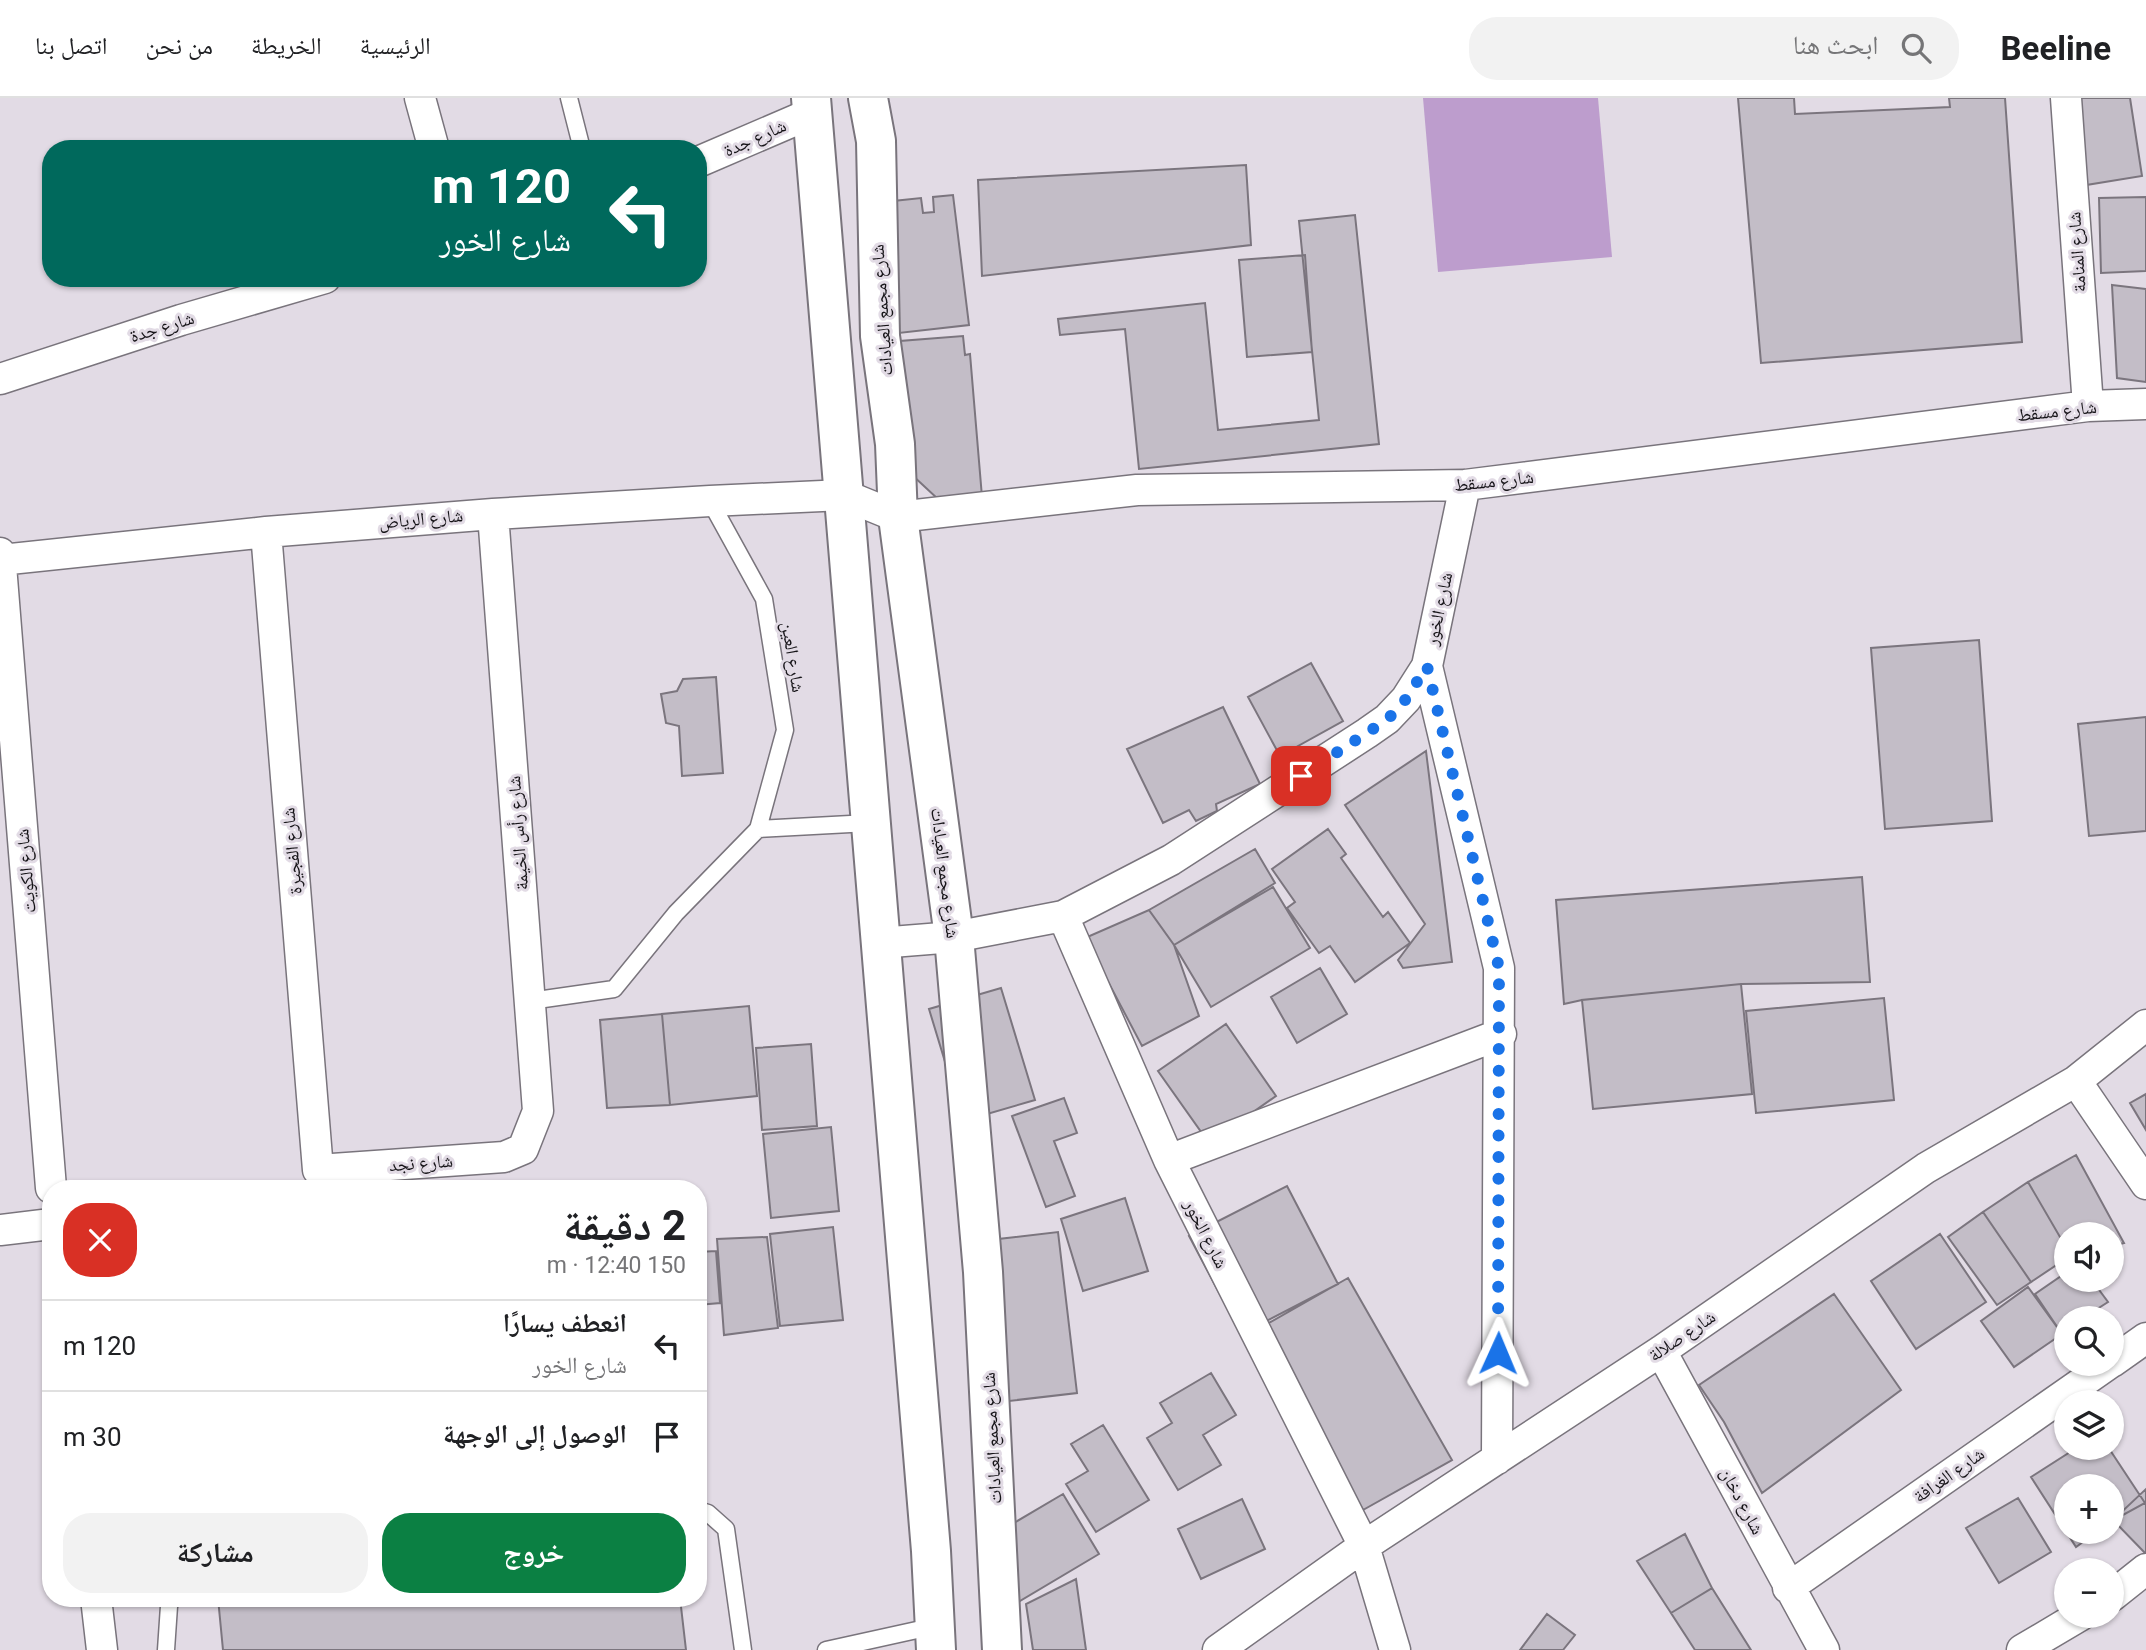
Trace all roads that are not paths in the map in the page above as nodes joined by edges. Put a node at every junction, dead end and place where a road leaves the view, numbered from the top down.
1 (420, 98) edge
2 (569, 98) edge
3 (869, 98) edge
4 (2066, 98) edge
5 (811, 106) edge
6 (432, 140) edge
7 (580, 140) edge
8 (707, 158) edge
9 (295, 287) edge
10 (0, 379) edge
11 (2146, 404) edge
12 (2088, 406) junction
13 (1465, 485) junction
14 (844, 495) junction
15 (710, 501) junction
16 (494, 514) junction
17 (898, 517) junction
18 (266, 532) junction
19 (0, 553) edge
20 (0, 560) edge
21 (1427, 666) junction
22 (869, 823) junction
23 (758, 828) junction
24 (1063, 916) junction
25 (954, 937) junction
26 (879, 943) junction
27 (530, 1001) junction
28 (2146, 1025) edge
29 (1501, 1034) junction
30 (2077, 1082) junction
31 (523, 1149) joint
32 (1169, 1160) junction
33 (318, 1170) joint
34 (50, 1180) edge
35 (2146, 1184) edge
36 (42, 1225) edge
37 (0, 1230) edge
38 (2146, 1338) edge
39 (1661, 1351) junction
40 (2124, 1353) edge
41 (2091, 1376) edge
42 (1497, 1459) junction
43 (707, 1513) edge
44 (1364, 1546) junction
45 (2146, 1569) edge
46 (2124, 1586) edge
47 (1788, 1588) junction
48 (97, 1607) edge
49 (169, 1607) edge
50 (2059, 1628) edge
51 (935, 1638) edge
52 (102, 1650) edge
53 (166, 1650) edge
54 (743, 1650) edge
55 (826, 1650) edge
56 (1002, 1650) edge
57 (1218, 1650) edge
58 (1395, 1650) edge
59 (1824, 1650) edge
60 (2022, 1650) edge

1 - 6 street
2 - 7 lane
3 - 17 main road, شارع مجمع العيادات
4 - 12 street, شارع المنامة
5 - 8 street, شارع جدة
5 - 14 main road
9 - 10 street, شارع جدة
11 - 12 street, شارع مسقط
12 - 13 street, شارع مسقط
13 - 17 street, شارع مسقط
13 - 21 street, شارع الخور
14 - 15 street, شارع الرياض
14 - 17 street, شارع مسقط
14 - 22 main road
15 - 16 street, شارع الرياض
15 - 23 lane, شارع العين
16 - 18 street, شارع الرياض
16 - 27 street, شارع رأس الخيمة
17 - 25 main road, شارع مجمع العيادات
18 - 20 street, شارع الرياض
18 - 33 street, شارع الفجيرة
19 - 20 street, شارع الكويت
20 - 34 street, شارع الكويت
21 - 24 street, شارع الخور
21 - 29 street
22 - 23 lane
22 - 26 main road
23 - 27 lane
24 - 25 street, شارع الخور
24 - 32 street, شارع الخور
25 - 26 street, شارع الخور
25 - 56 main road, شارع مجمع العيادات
26 - 51 main road
27 - 31 street, شارع رأس الخيمة
28 - 30 street, شارع صلالة
29 - 32 street
29 - 42 street
30 - 35 street
30 - 39 street, شارع صلالة
31 - 33 street, شارع نجد
32 - 44 street, شارع الخور
36 - 37 street
38 - 40 street, شارع الغرافة
39 - 42 street, شارع صلالة
39 - 47 street, شارع دخان
41 - 47 street, شارع الغرافة
42 - 44 street, شارع صلالة
43 - 54 lane
44 - 57 street, شارع صلالة
44 - 58 street, شارع الخور
45 - 46 street
47 - 59 street, شارع دخان
48 - 52 street
49 - 53 lane
50 - 60 street
51 - 55 lane

